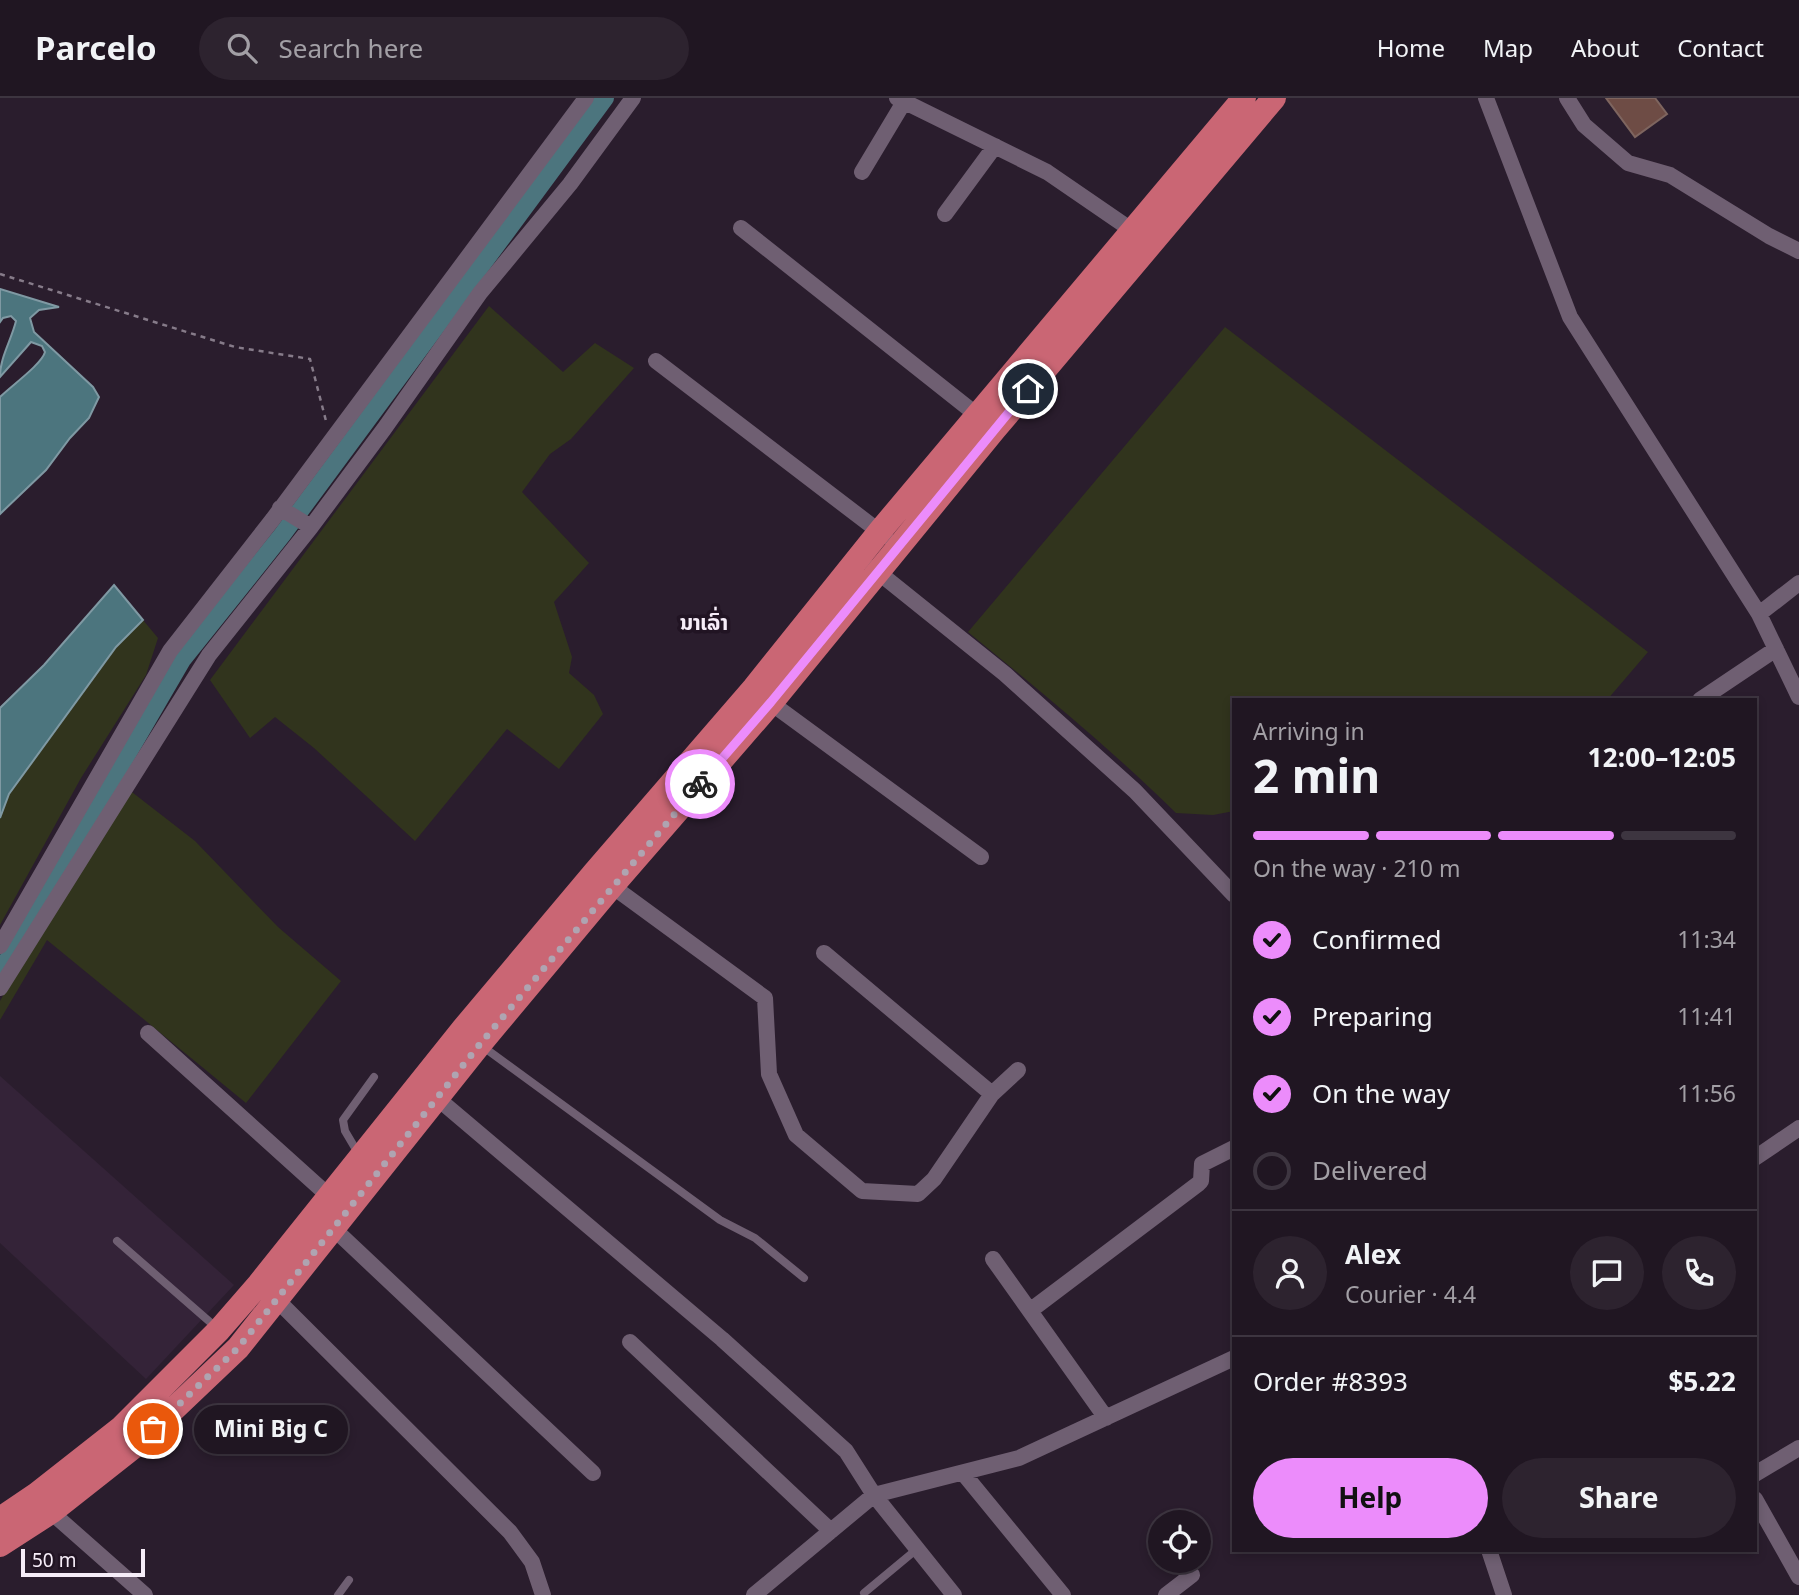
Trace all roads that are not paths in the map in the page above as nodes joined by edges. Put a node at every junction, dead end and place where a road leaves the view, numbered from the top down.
1 (586, 98) edge
2 (633, 98) edge
3 (1244, 98) edge
4 (1273, 98) edge
5 (1486, 98) edge
6 (1567, 98) edge
7 (900, 100) edge
8 (995, 146) junction
9 (862, 172) dead end
10 (945, 214) dead end
11 (741, 228) dead end
12 (1133, 231) junction
13 (1799, 251) edge
14 (656, 361) dead end
15 (976, 415) junction
16 (281, 508) junction
17 (311, 527) junction
18 (889, 538) junction
19 (869, 564) junction
20 (1799, 583) edge
21 (1759, 614) junction
22 (1776, 649) junction
23 (1799, 697) edge
24 (1703, 698) edge
25 (771, 702) junction
26 (981, 857) dead end
27 (612, 886) junction
28 (1232, 893) edge
29 (0, 946) edge
30 (824, 953) dead end
31 (0, 988) edge
32 (148, 1033) dead end
33 (480, 1044) junction
34 (1018, 1070) dead end
35 (374, 1077) dead end
36 (429, 1091) junction
37 (992, 1094) junction
38 (1799, 1128) edge
39 (1232, 1149) edge
40 (360, 1156) junction
41 (1757, 1157) edge
42 (330, 1197) junction
43 (333, 1228) junction
44 (117, 1241) dead end
45 (992, 1259) dead end
46 (804, 1278) dead end
47 (276, 1299) junction
48 (1031, 1310) junction
49 (219, 1330) junction
50 (630, 1342) dead end
51 (1232, 1359) edge
52 (1106, 1418) junction
53 (1799, 1448) edge
54 (593, 1473) dead end
55 (1757, 1473) edge
56 (963, 1474) junction
57 (874, 1495) junction
58 (1757, 1503) edge
59 (51, 1512) junction
60 (0, 1519) edge
61 (831, 1531) junction
62 (0, 1545) edge
63 (917, 1549) junction
64 (1490, 1552) edge
65 (1192, 1575) dead end
66 (1799, 1577) edge
67 (349, 1580) dead end
68 (864, 1593) dead end
69 (1502, 1594) edge
70 (145, 1595) edge
71 (338, 1595) edge
72 (543, 1595) edge
73 (754, 1595) edge
74 (954, 1595) edge
75 (1063, 1595) edge
76 (1166, 1595) edge

1 - 16 street
2 - 17 street
3 - 12 highway
4 - 18 highway
5 - 21 street
6 - 13 street
7 - 8 street
7 - 9 street
8 - 10 street
8 - 12 street
11 - 15 street
12 - 15 highway
14 - 18 street
15 - 18 highway
16 - 17 street
16 - 29 street
17 - 31 street
18 - 19 highway
19 - 25 highway
19 - 28 street
19 - 36 highway
20 - 21 street
21 - 22 street
22 - 23 street
22 - 24 street
25 - 26 street
25 - 27 highway
27 - 33 highway
27 - 37 street
30 - 37 street
32 - 42 street
33 - 36 highway
33 - 46 lane
34 - 37 street
35 - 40 lane
36 - 40 highway
36 - 43 highway
36 - 57 street
38 - 41 street
39 - 48 street
40 - 42 highway
42 - 49 highway
43 - 47 highway
43 - 54 street
44 - 49 lane
45 - 48 street
47 - 59 highway
47 - 72 street
48 - 52 street
49 - 60 highway
50 - 61 street
51 - 52 street
52 - 56 street
53 - 55 street
56 - 57 street
56 - 75 street
57 - 61 street
57 - 63 street
58 - 66 street
59 - 62 highway
59 - 70 street
61 - 73 street
63 - 68 lane
63 - 74 street
64 - 69 street
65 - 76 street
67 - 71 lane

